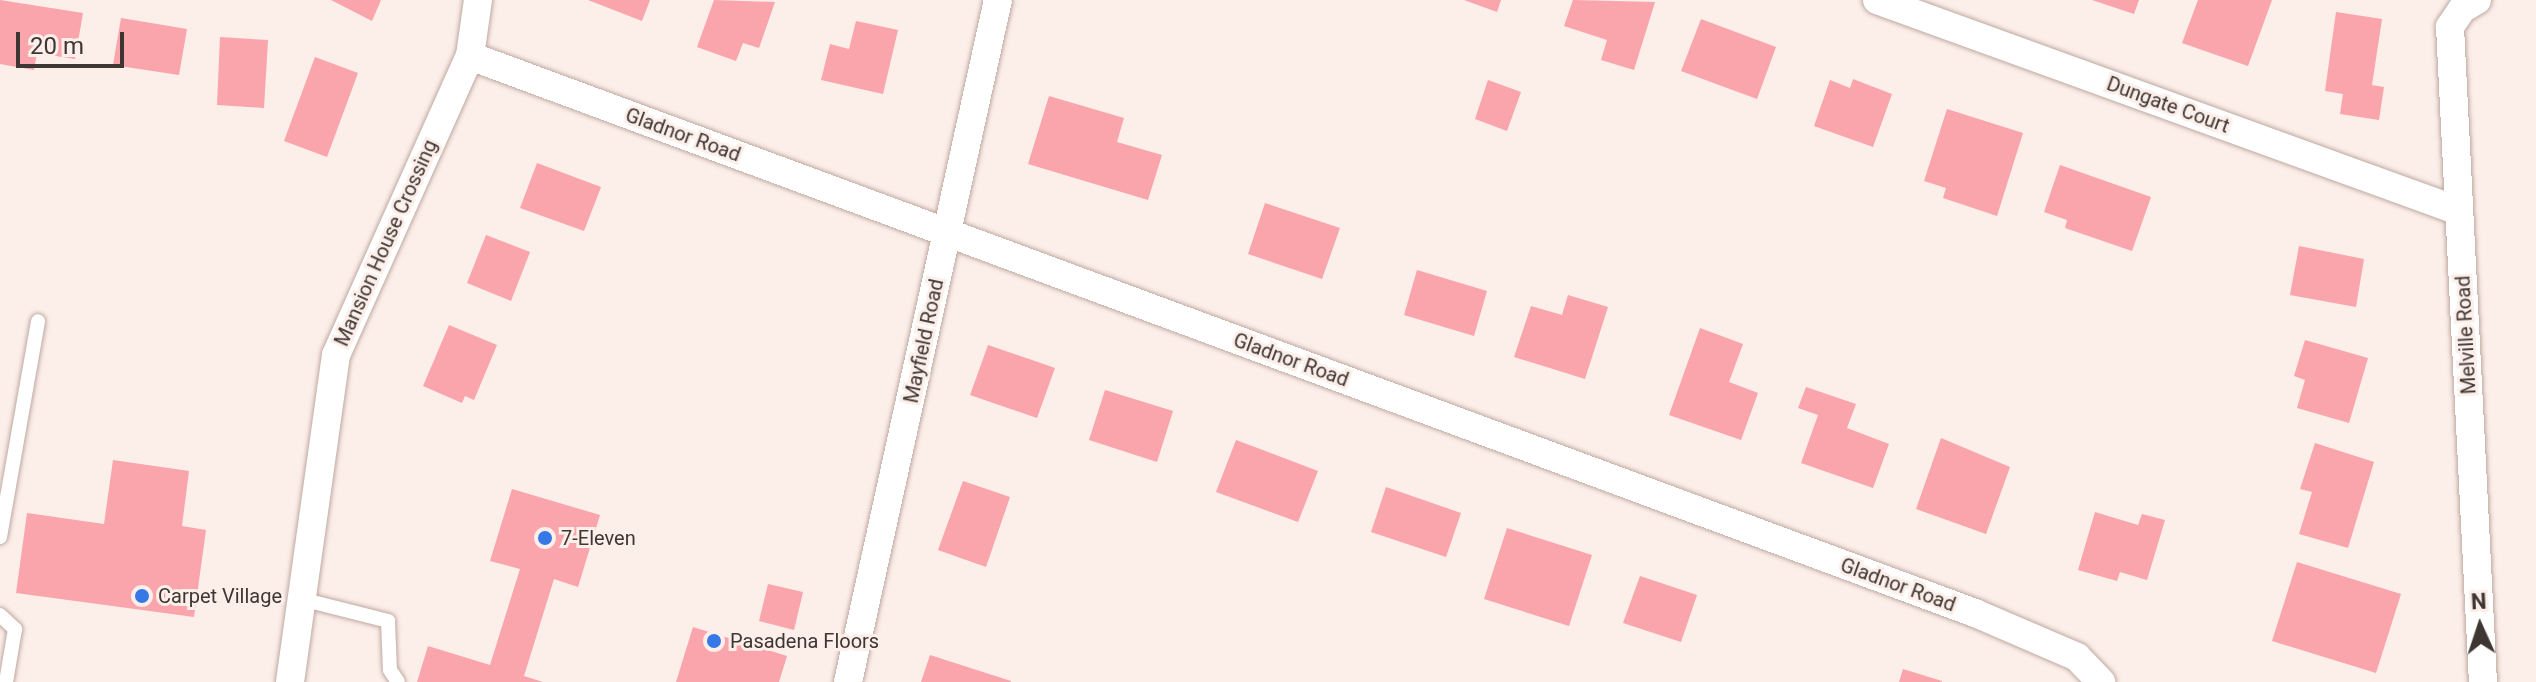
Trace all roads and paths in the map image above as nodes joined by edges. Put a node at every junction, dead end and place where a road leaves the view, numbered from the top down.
1 (478, 0) edge
2 (998, 0) edge
3 (1877, 0) edge
4 (2477, 0) edge
5 (470, 56) junction
6 (2459, 211) junction
7 (948, 233) junction
8 (38, 321) dead end
9 (0, 537) edge
10 (301, 599) junction
11 (0, 615) edge
12 (6, 682) edge
13 (290, 682) edge
14 (398, 682) edge
15 (848, 682) edge
16 (2101, 682) edge
17 (2483, 682) edge

1 - 5 street, Mansion House Crossing
2 - 7 street, Mayfield Road
3 - 6 street, Dungate Court
4 - 6 street, Melville Road
5 - 7 street, Gladnor Road
5 - 10 street, Mansion House Crossing
6 - 17 street, Melville Road
7 - 15 street, Mayfield Road
7 - 16 street, Gladnor Road
8 - 9 lane
10 - 13 street, Mansion House Crossing
10 - 14 lane
11 - 12 lane

